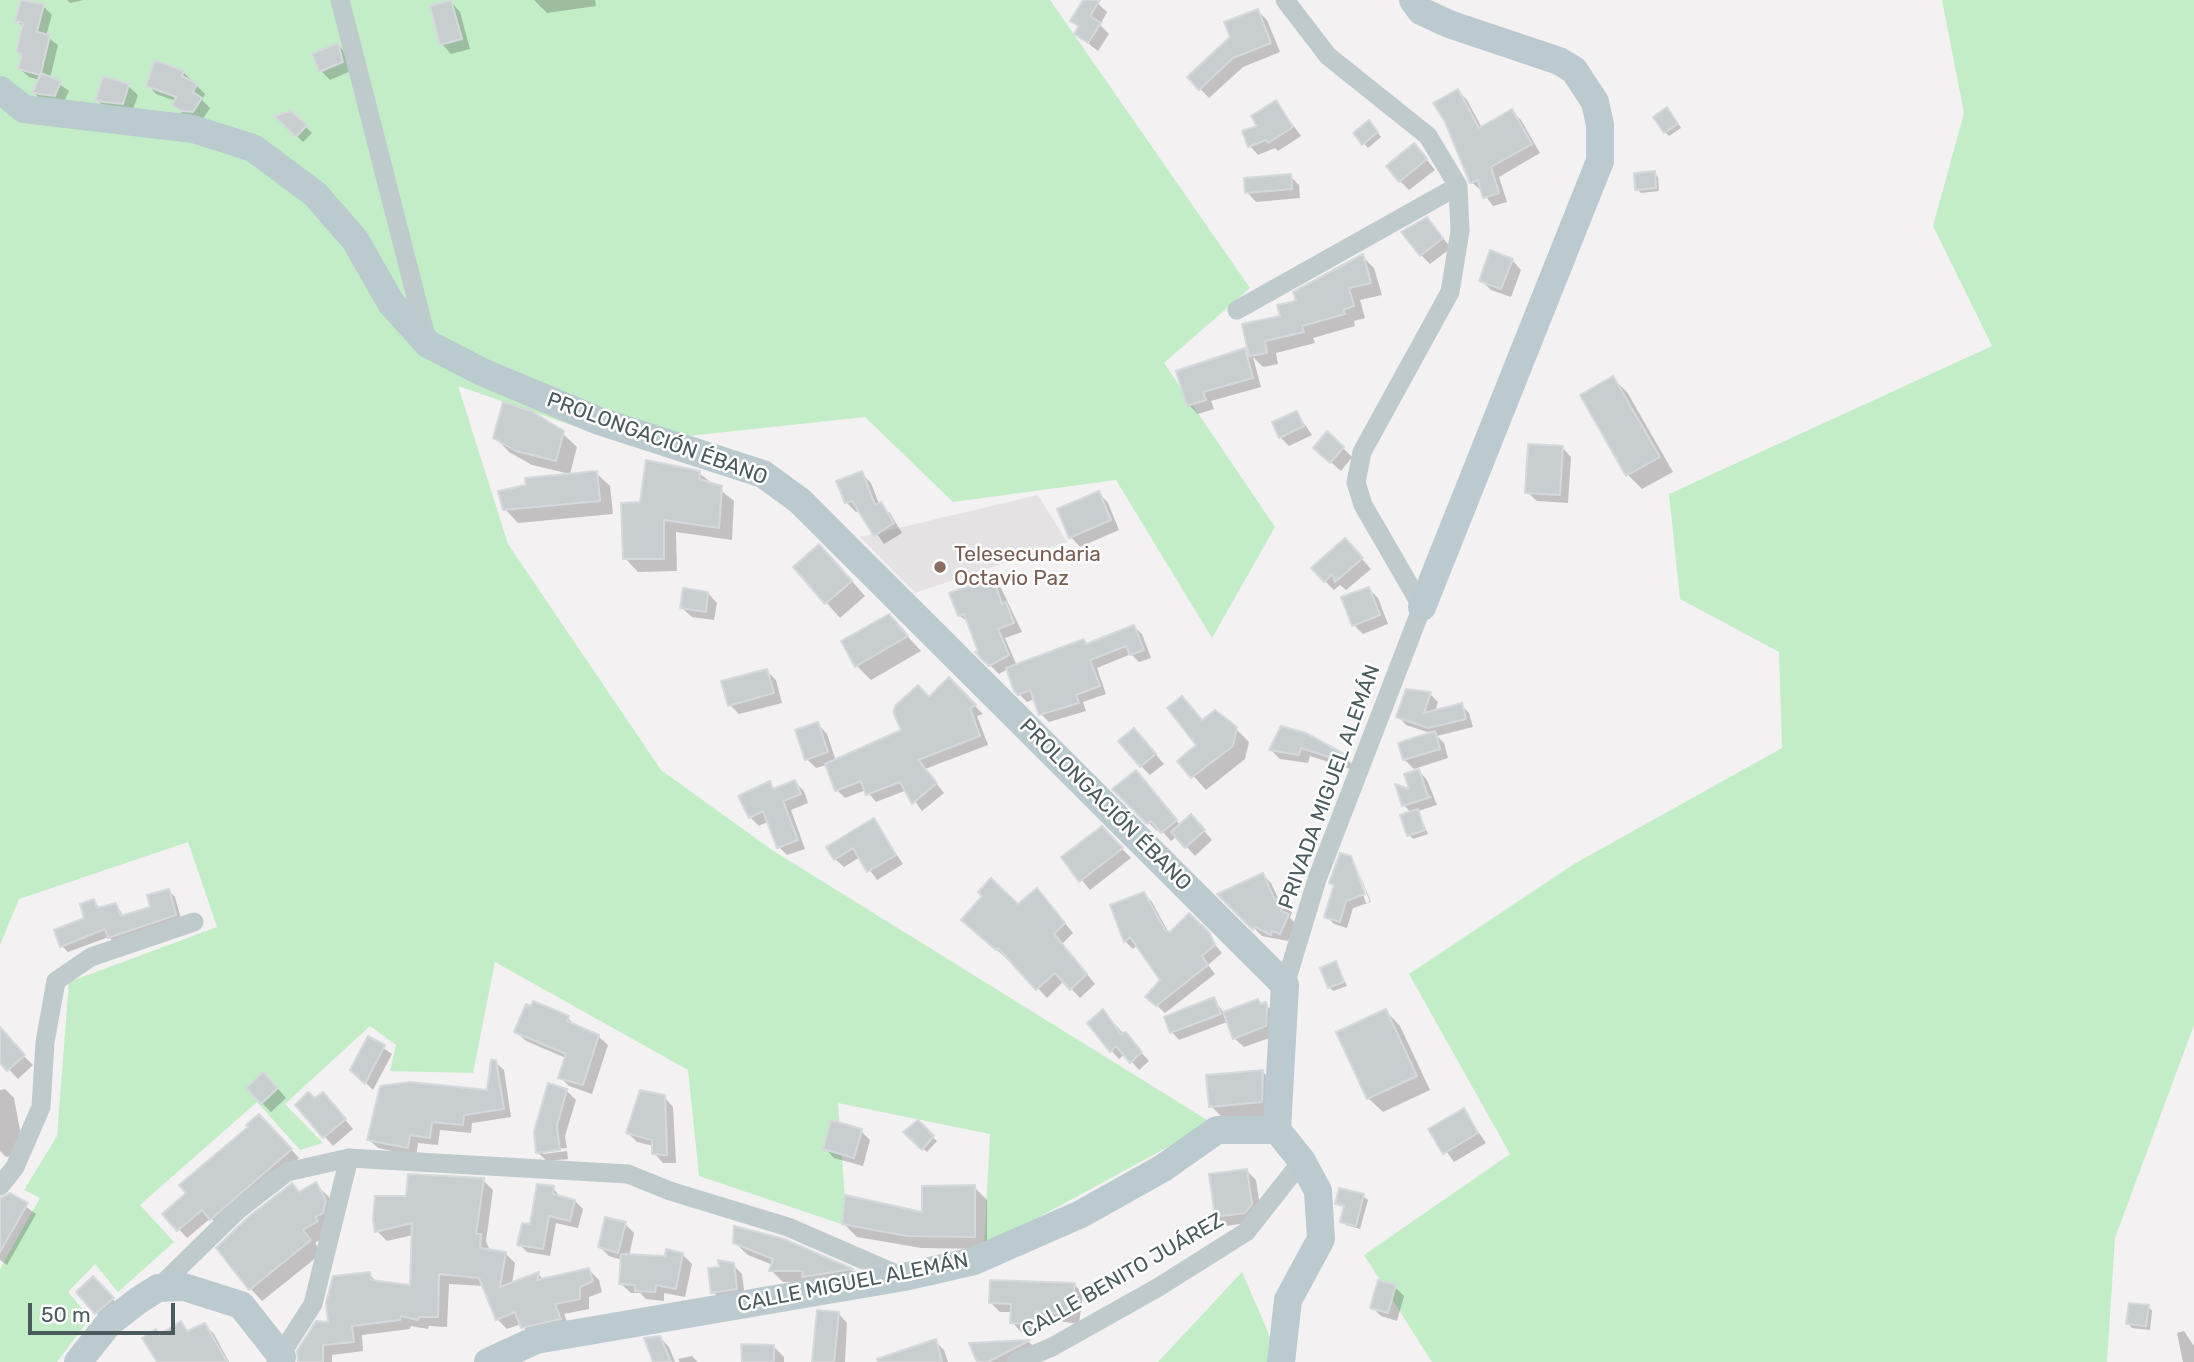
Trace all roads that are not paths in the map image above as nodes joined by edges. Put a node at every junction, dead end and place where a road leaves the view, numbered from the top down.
1 (340, 0) edge
2 (1285, 0) edge
3 (1413, 0) edge
4 (0, 90) edge
5 (1458, 186) junction
6 (1237, 310) dead end
7 (428, 344) junction
8 (1422, 607) junction
9 (194, 922) dead end
10 (1285, 985) junction
11 (1277, 1130) junction
12 (349, 1158) junction
13 (1302, 1161) junction
14 (0, 1186) edge
15 (904, 1277) junction
16 (158, 1289) junction
17 (280, 1360) edge
18 (78, 1362) edge
19 (488, 1362) edge
20 (1016, 1362) edge
21 (1281, 1362) edge

1 - 7 street
2 - 5 street
3 - 8 street
4 - 7 street, PROLONGACIÓN ÉBANO
5 - 6 street
5 - 8 street
7 - 10 street, PROLONGACIÓN ÉBANO
8 - 10 street, PRIVADA MIGUEL ALEMÁN
9 - 14 street
10 - 11 street
11 - 13 street
11 - 15 street, CALLE MIGUEL ALEMÁN
12 - 15 street
12 - 16 street
12 - 17 street
13 - 20 street, CALLE BENITO JUÁREZ
13 - 21 street
15 - 19 street, CALLE MIGUEL ALEMÁN
16 - 17 street
16 - 18 street

